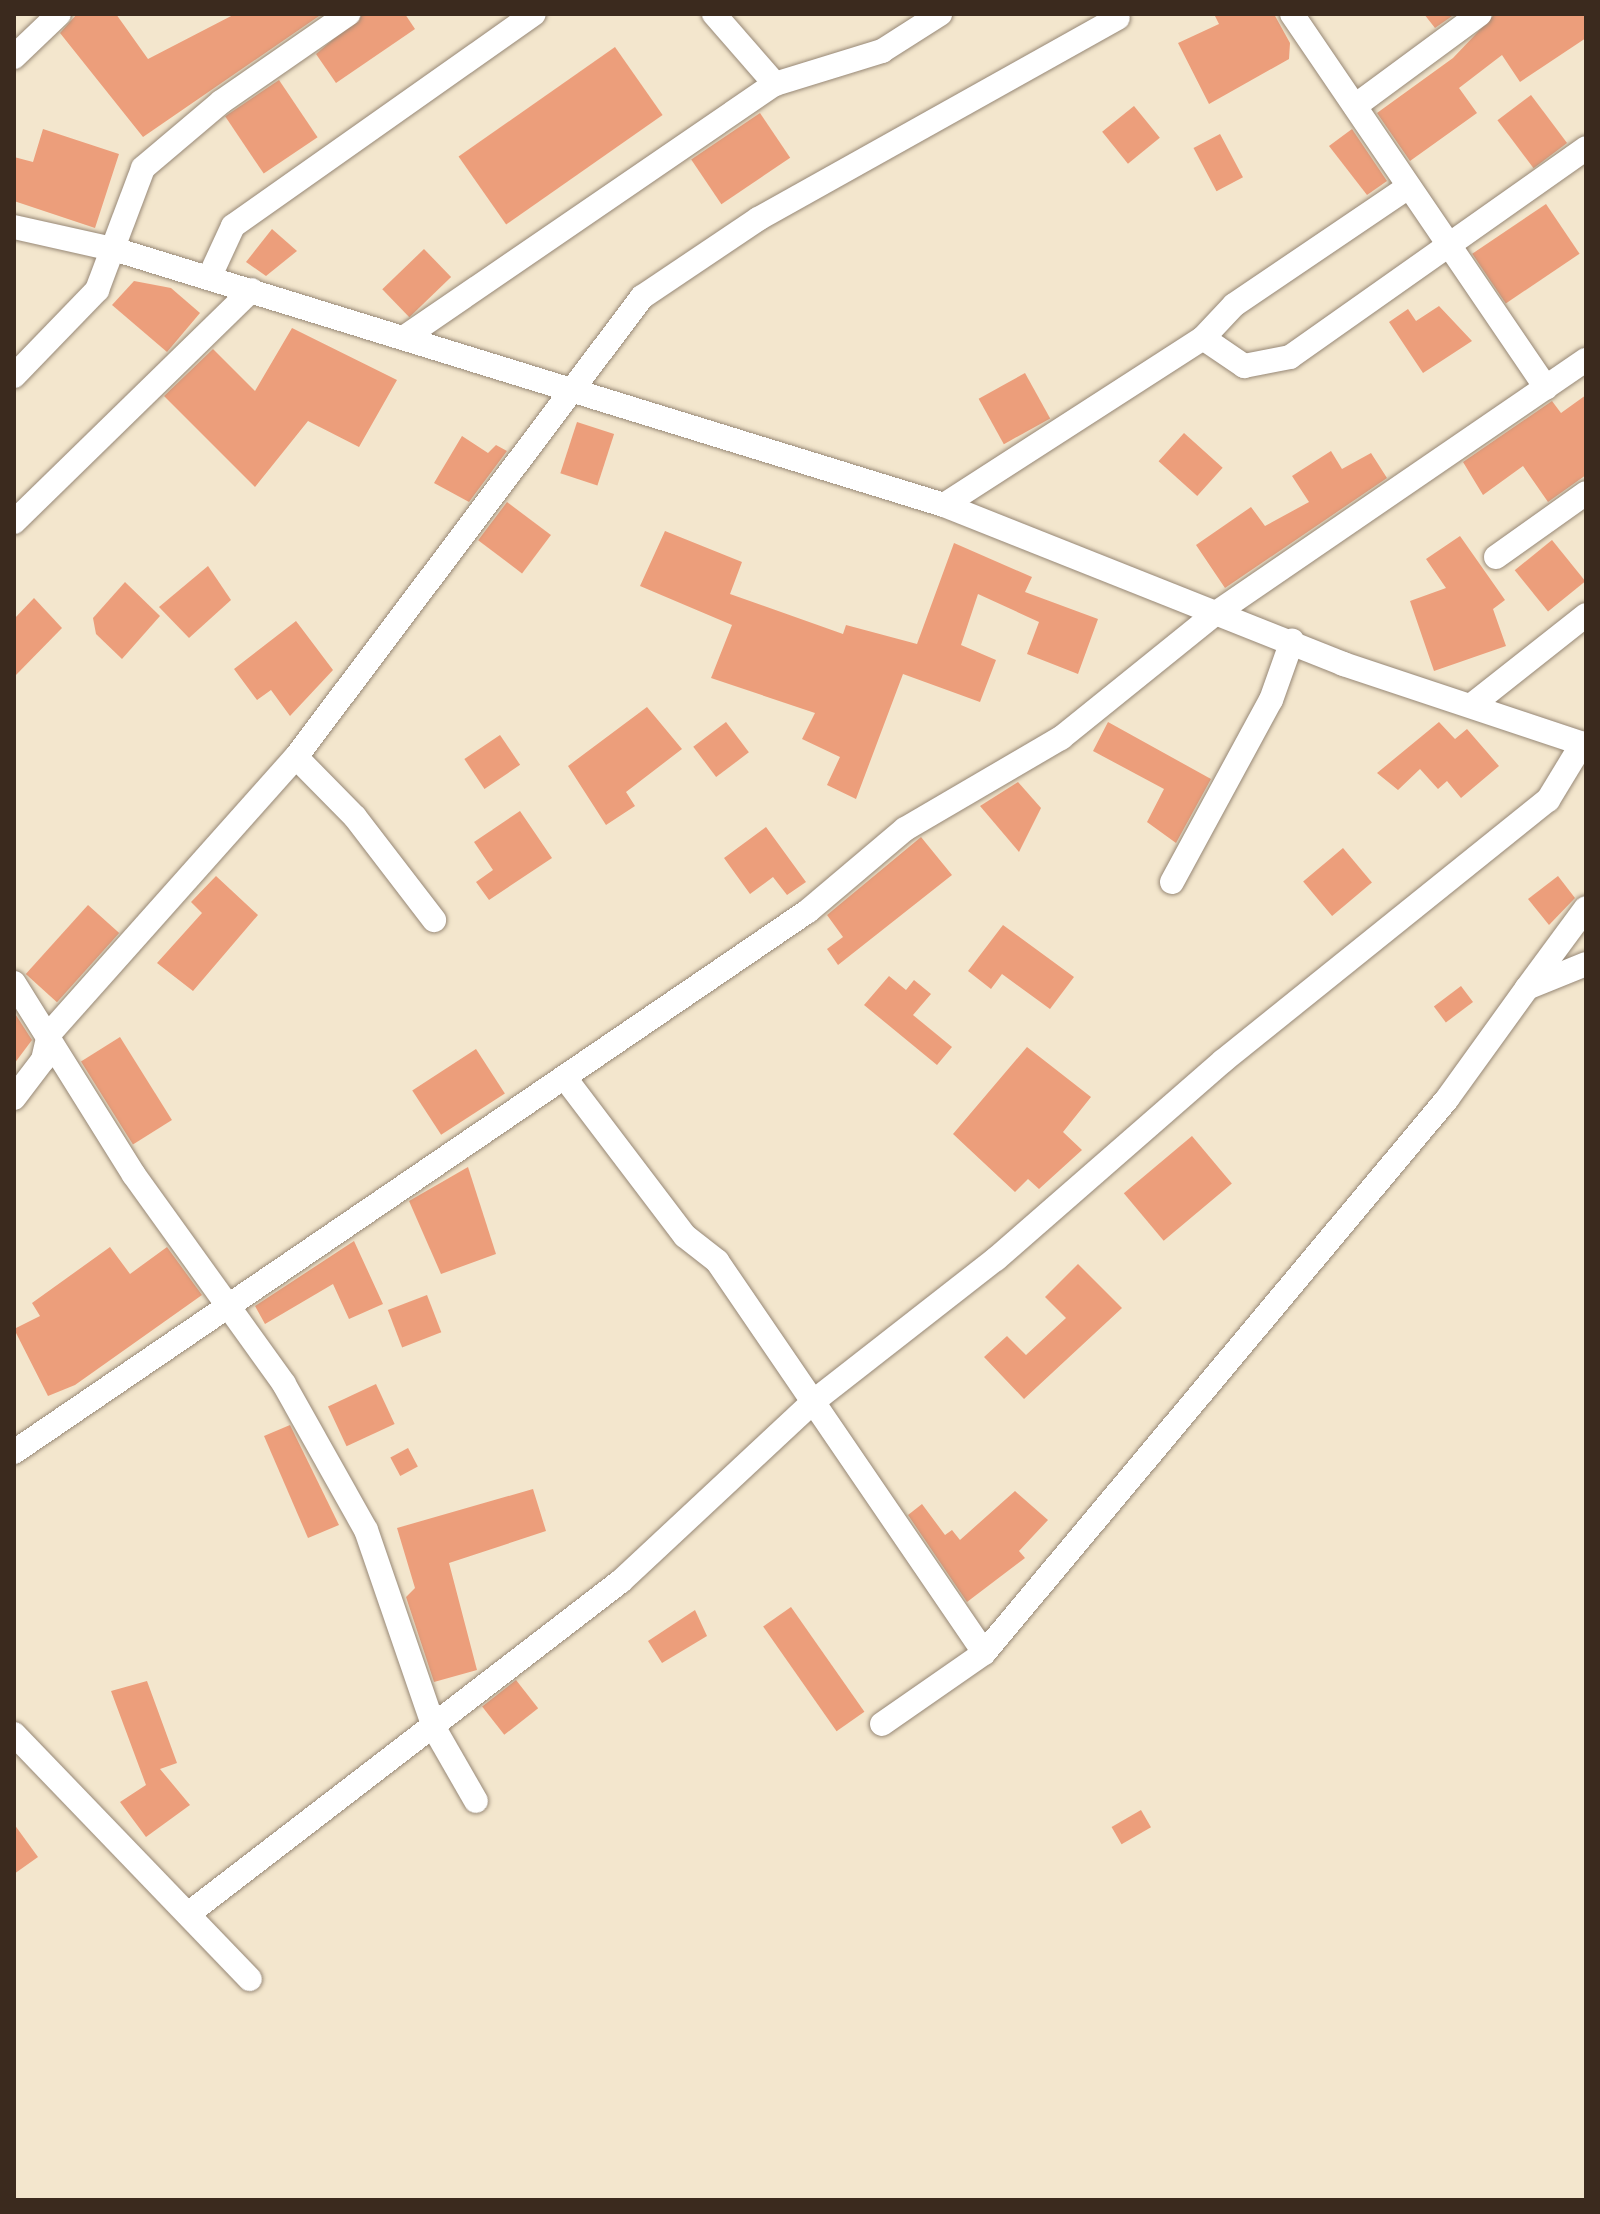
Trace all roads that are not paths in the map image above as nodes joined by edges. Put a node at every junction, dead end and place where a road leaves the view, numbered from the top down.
1 (59, 14) edge
2 (348, 14) edge
3 (534, 14) edge
4 (714, 14) edge
5 (940, 14) edge
6 (1292, 14) edge
7 (1480, 14) edge
8 (1118, 18) dead end
9 (14, 57) edge
10 (775, 84) junction
11 (1355, 106) junction
12 (1586, 148) edge
13 (1408, 187) junction
14 (14, 227) edge
15 (1448, 248) junction
16 (117, 250) junction
17 (209, 278) junction
18 (252, 290) junction
19 (405, 337) junction
20 (1203, 338) junction
21 (1586, 360) edge
22 (14, 376) edge
23 (1546, 388) junction
24 (573, 396) junction
25 (1586, 493) edge
26 (944, 505) junction
27 (14, 522) edge
28 (1496, 557) dead end
29 (1216, 613) junction
30 (1586, 615) edge
31 (1292, 641) junction
32 (1472, 705) junction
33 (1584, 744) edge
34 (296, 757) junction
35 (1172, 882) dead end
36 (1586, 908) edge
37 (434, 920) dead end
38 (1586, 964) edge
39 (14, 983) edge
40 (1527, 988) junction
41 (49, 1034) junction
42 (565, 1078) junction
43 (14, 1098) edge
44 (229, 1299) junction
45 (814, 1401) junction
46 (14, 1452) edge
47 (984, 1653) junction
48 (882, 1724) dead end
49 (434, 1728) junction
50 (14, 1734) edge
51 (476, 1801) dead end
52 (188, 1914) junction
53 (250, 1979) dead end

1 - 9 street
2 - 16 street
3 - 17 street
4 - 10 street
5 - 10 street
6 - 11 street
7 - 11 street
8 - 24 street
10 - 19 street
11 - 13 street
12 - 15 street
13 - 15 street
13 - 20 street
14 - 16 street
15 - 20 street
15 - 23 street
16 - 17 street
16 - 22 street
17 - 18 street
18 - 19 street
18 - 27 street
19 - 24 street
20 - 26 street
21 - 23 street
23 - 29 street
24 - 26 street
24 - 34 street
25 - 28 street
26 - 29 street
29 - 31 street
29 - 42 street
30 - 32 street
31 - 32 street
31 - 35 street
32 - 33 street
33 - 45 street
34 - 37 street
34 - 41 street
36 - 40 street
38 - 40 street
39 - 41 street
40 - 47 street
41 - 43 street
41 - 44 street
42 - 44 street
42 - 45 street
44 - 46 street
44 - 49 street
45 - 47 street
45 - 49 street
47 - 48 street
49 - 51 street
49 - 52 street
50 - 52 street
52 - 53 street

